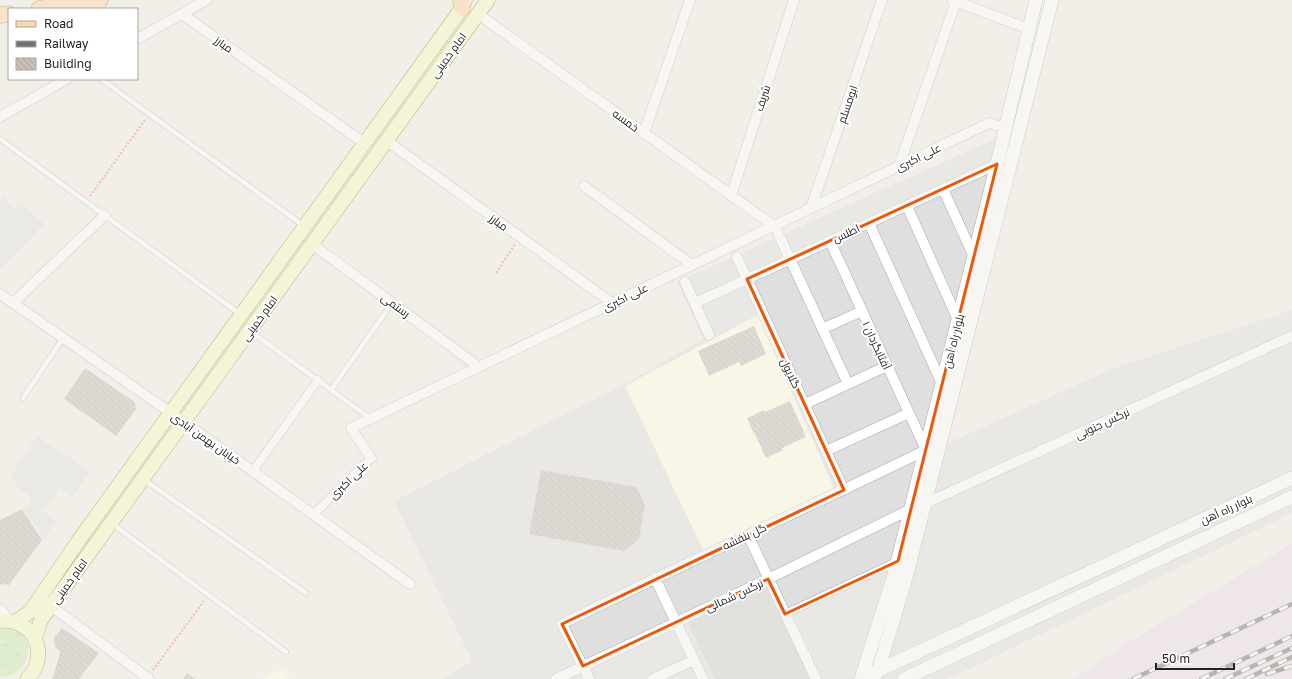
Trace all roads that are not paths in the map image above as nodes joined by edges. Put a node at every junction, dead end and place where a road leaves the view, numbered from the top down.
1 (100, 0) edge
2 (206, 0) edge
3 (488, 0) edge
4 (690, 0) edge
5 (794, 0) edge
6 (882, 0) edge
7 (1036, 0) edge
8 (1052, 0) edge
9 (954, 1) edge
10 (463, 3) edge
11 (46, 8) edge
12 (182, 14) junction
13 (478, 14) junction
14 (1029, 29) junction
15 (138, 38) edge
16 (65, 80) edge
17 (102, 80) edge
18 (0, 117) edge
19 (1006, 128) junction
20 (644, 133) junction
21 (0, 139) edge
22 (387, 141) junction
23 (364, 143) junction
24 (997, 164) junction
25 (899, 166) junction
26 (584, 186) dead end
27 (943, 189) junction
28 (731, 196) junction
29 (907, 206) junction
30 (811, 208) junction
31 (105, 216) junction
32 (869, 223) junction
33 (304, 226) junction
34 (776, 230) junction
35 (830, 241) junction
36 (312, 244) junction
37 (737, 257) dead end
38 (974, 257) junction
39 (790, 259) junction
40 (692, 265) junction
41 (747, 279) junction
42 (685, 282) dead end
43 (0, 294) edge
44 (13, 303) junction
45 (392, 303) junction
46 (612, 303) junction
47 (695, 303) junction
48 (862, 312) junction
49 (241, 314) junction
50 (958, 320) junction
51 (250, 330) junction
52 (822, 330) junction
53 (710, 335) dead end
54 (1292, 336) edge
55 (63, 338) junction
56 (479, 366) junction
57 (887, 366) junction
58 (318, 380) junction
59 (848, 384) junction
60 (942, 384) junction
61 (331, 390) junction
62 (23, 398) dead end
63 (804, 404) junction
64 (170, 413) junction
65 (909, 413) junction
66 (370, 419) junction
67 (184, 422) junction
68 (926, 450) junction
69 (826, 451) junction
70 (371, 458) joint
71 (253, 471) junction
72 (1292, 478) edge
73 (143, 479) junction
74 (844, 490) junction
75 (1292, 497) edge
76 (924, 504) junction
77 (911, 509) junction
78 (314, 514) junction
79 (111, 523) junction
80 (748, 535) junction
81 (898, 561) junction
82 (1092, 571) junction
83 (655, 578) junction
84 (768, 579) junction
85 (410, 584) dead end
86 (1099, 588) junction
87 (306, 593) dead end
88 (51, 606) junction
89 (785, 614) junction
90 (5, 619) edge
91 (676, 622) junction
92 (35, 638) junction
93 (286, 652) dead end
94 (694, 660) junction
95 (583, 666) junction
96 (876, 675) edge
97 (148, 678) edge
98 (28, 679) edge
99 (556, 679) edge
100 (589, 679) edge
101 (653, 679) edge
102 (703, 679) edge
103 (816, 679) edge
104 (861, 679) edge
105 (904, 679) edge

1 - 11 main road
2 - 12 street
3 - 13 main road, امام خمینی
4 - 20 street
5 - 28 street, شریف
6 - 30 street, ابومسلم
7 - 14 street, بلوار راه آهن
8 - 76 street, بلوار راه آهن
9 - 14 street
9 - 25 street
10 - 23 main road, امام خمینی
12 - 15 street
12 - 23 street, مبارز
13 - 20 street, خمسه
13 - 22 main road, امام خمینی
14 - 19 street, بلوار راه آهن
16 - 18 street
17 - 33 lane
19 - 24 street, بلوار راه آهن
19 - 25 street, علی اکبری
20 - 28 street, خمسه
21 - 31 lane
22 - 36 main road, امام خمینی
22 - 46 street, مبارز
23 - 33 main road, امام خمینی
24 - 27 street, اطلس
24 - 38 street, بلوار راه آهن
25 - 30 street, علی اکبری
26 - 40 street
27 - 29 street, اطلس
27 - 38 street
28 - 34 street, خمسه
29 - 32 street, اطلس
29 - 50 street
30 - 34 street, علی اکبری
31 - 44 street
31 - 49 lane
32 - 35 street, اطلس
32 - 60 street
33 - 49 main road, امام خمینی
34 - 39 street
34 - 40 street, علی اکبری
35 - 39 street, اطلس
35 - 48 street, آفتابگردان ۱
36 - 45 street, رستمی
36 - 51 main road, امام خمینی
37 - 41 street, گلایول
38 - 50 street, بلوار راه آهن
39 - 41 street, اطلس
39 - 52 street
40 - 46 street, علی اکبری
41 - 47 street, اطلس
41 - 63 street, گلایول
42 - 47 street
43 - 44 street, خیابان بهمن آبادی
44 - 55 street, خیابان بهمن آبادی
45 - 56 street, رستمی
45 - 61 lane
46 - 56 street, علی اکبری
47 - 53 street
48 - 52 street
48 - 57 street, آفتابگردان ۱
49 - 64 main road, امام خمینی
50 - 60 street, بلوار راه آهن
51 - 58 lane
51 - 67 main road, امام خمینی
52 - 59 street
54 - 76 street, نرگس جنوبی
55 - 62 lane
55 - 64 street, خیابان بهمن آبادی
56 - 66 street, علی اکبری
57 - 59 street
57 - 65 street, آفتابگردان ۱
58 - 61 lane
58 - 71 street
59 - 63 street
60 - 68 street, بلوار راه آهن
61 - 66 lane
63 - 69 street, گلایول
64 - 67 street, خیابان بهمن آبادی
64 - 90 main road, امام خمینی
65 - 68 street, آفتابگردان ۱
65 - 69 street
66 - 70 street, علی اکبری
67 - 71 street, خیابان بهمن آبادی
67 - 73 main road, امام خمینی
68 - 74 street, گل بنفشه
68 - 77 street, بلوار راه آهن
69 - 74 street, گلایول
70 - 78 street, علی اکبری
71 - 78 street, خیابان بهمن آبادی
72 - 82 street, بلوار راه آهن
73 - 79 main road, امام خمینی
73 - 87 lane
74 - 80 street, گل بنفشه
75 - 86 street, بلوار راه آهن
76 - 77 street, نرگس جنوبی
76 - 96 street, بلوار راه آهن
77 - 81 street, بلوار راه آهن
77 - 84 street, نرگس شمالی
78 - 85 street, خیابان بهمن آبادی
79 - 88 main road, امام خمینی
79 - 93 lane
80 - 83 street, گل بنفشه
80 - 84 street
81 - 89 street
81 - 104 street, بلوار راه آهن
82 - 86 street
82 - 96 street, بلوار راه آهن
83 - 91 street
83 - 95 street, گل بنفشه
84 - 89 street
84 - 91 street, نرگس شمالی
86 - 105 street, بلوار راه آهن
88 - 92 main road, امام خمینی
88 - 97 street
89 - 103 street
90 - 92 main road
91 - 94 street
91 - 95 street, نرگس شمالی
92 - 98 main road
94 - 101 street
94 - 102 street
95 - 99 street, نرگس شمالی
95 - 100 street
96 - 104 street, بلوار راه آهن

